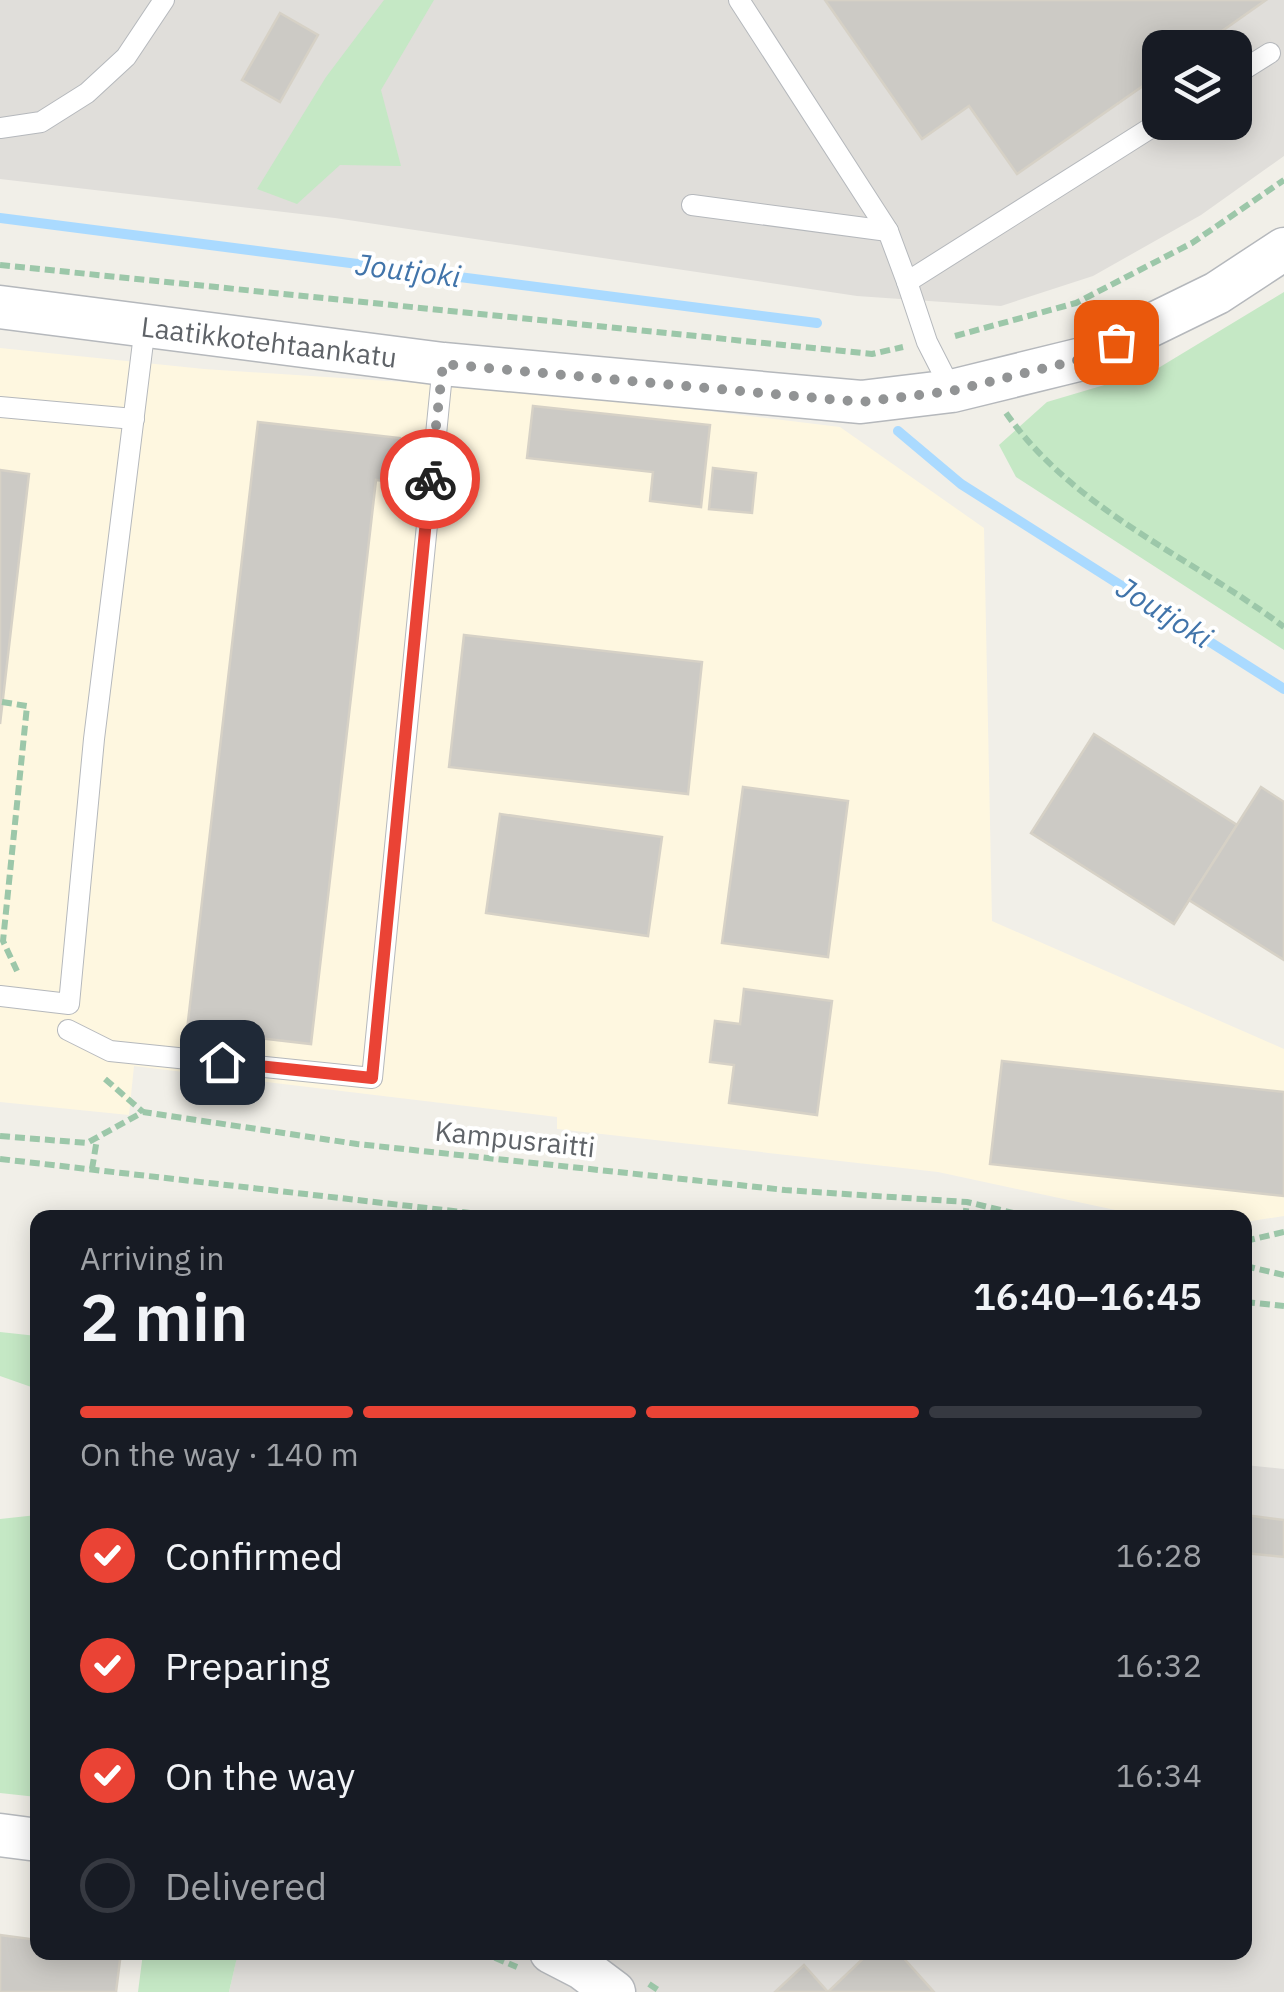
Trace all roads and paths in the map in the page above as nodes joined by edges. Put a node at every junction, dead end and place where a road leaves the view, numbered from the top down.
1 (164, 0) edge
2 (739, 0) edge
3 (1270, 53) dead end
4 (1252, 64) edge
5 (0, 128) edge
6 (1142, 133) edge
7 (1284, 180) edge
8 (692, 205) dead end
9 (888, 232) junction
10 (1284, 249) edge
11 (0, 265) edge
12 (907, 282) junction
13 (0, 308) edge
14 (145, 326) junction
15 (927, 342) junction
16 (443, 364) junction
17 (968, 387) junction
18 (0, 406) edge
19 (134, 420) junction
20 (1284, 627) edge
21 (2, 702) dead end
22 (0, 996) edge
23 (30, 1001) junction
24 (68, 1030) dead end
25 (92, 1071) dead end
26 (143, 1112) junction
27 (0, 1136) edge
28 (97, 1138) junction
29 (0, 1159) edge
30 (92, 1169) junction
31 (966, 1202) junction
32 (445, 1210) edge
33 (966, 1210) edge
34 (1000, 1210) edge
35 (1284, 1232) edge
36 (1252, 1239) edge
37 (1252, 1268) edge
38 (1284, 1275) edge
39 (1252, 1303) edge
40 (1284, 1306) edge
41 (0, 1835) edge
42 (30, 1839) edge
43 (566, 1960) edge
44 (614, 1992) edge

1 - 5 lane
2 - 9 lane
3 - 4 lane
6 - 12 lane
7 - 15 path
8 - 9 lane
9 - 12 lane
10 - 17 street, Laatikkotehtaankatu
11 - 15 path
12 - 15 lane
13 - 14 street, Laatikkotehtaankatu
14 - 16 street, Laatikkotehtaankatu
14 - 19 lane
15 - 17 lane
16 - 17 street, Laatikkotehtaankatu
16 - 24 lane
17 - 20 path
18 - 19 lane
19 - 23 lane
21 - 23 path
22 - 23 lane
25 - 26 path
26 - 28 path
26 - 31 path, Kampusraitti
27 - 28 path
28 - 30 path
29 - 30 path
30 - 32 path
31 - 33 path
31 - 34 path, Kampusraitti
35 - 36 path
37 - 38 path
39 - 40 path
41 - 42 street
43 - 44 street

